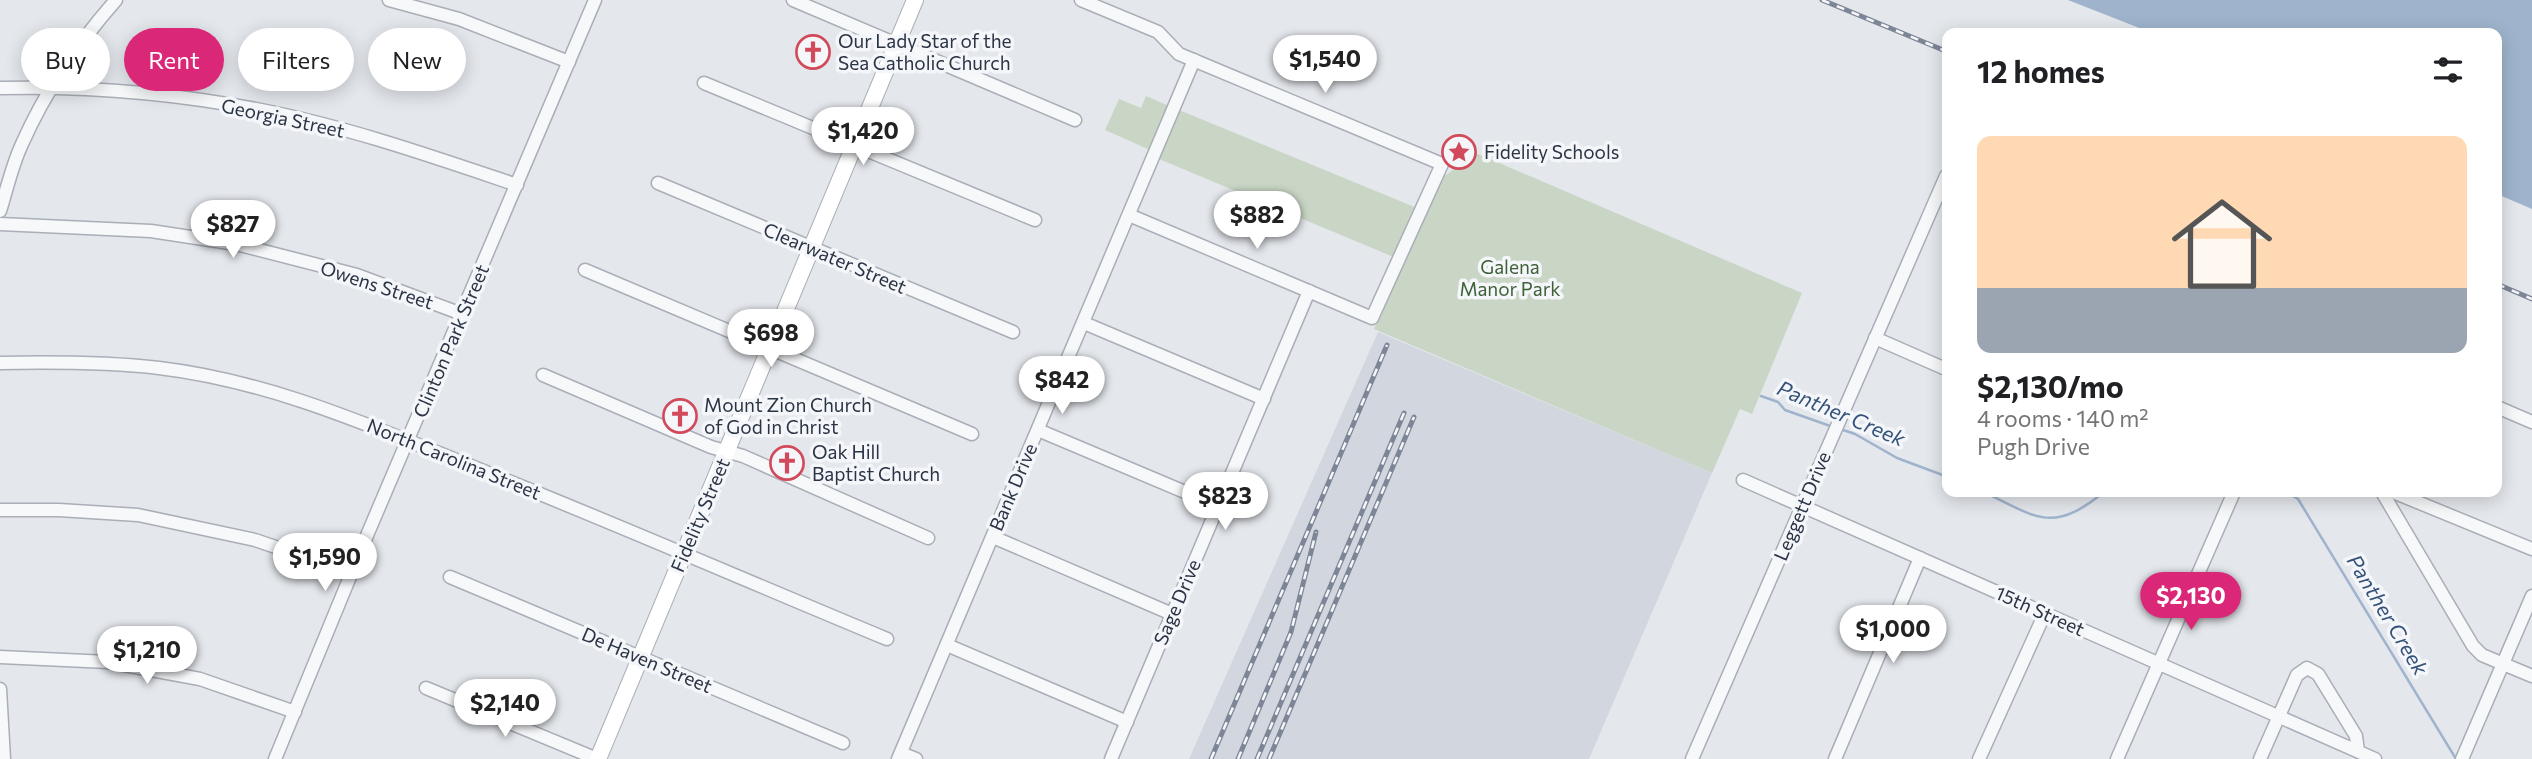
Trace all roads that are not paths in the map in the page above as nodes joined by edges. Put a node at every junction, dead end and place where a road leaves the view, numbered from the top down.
1 (116, 0) edge
2 (389, 0) edge
3 (595, 0) edge
4 (793, 0) edge
5 (915, 0) edge
6 (1082, 0) edge
7 (93, 28) edge
8 (898, 44) junction
9 (1195, 60) junction
10 (569, 62) junction
11 (704, 83) dead end
12 (0, 88) edge
13 (21, 88) edge
14 (49, 91) edge
15 (109, 91) edge
16 (1075, 120) dead end
17 (854, 145) junction
18 (658, 183) dead end
19 (517, 185) junction
20 (1942, 187) edge
21 (0, 211) edge
22 (1129, 215) junction
23 (1035, 220) dead end
24 (0, 223) edge
25 (812, 248) junction
26 (585, 270) dead end
27 (1310, 292) junction
28 (462, 314) junction
29 (1084, 323) junction
30 (1013, 332) dead end
31 (1875, 338) junction
32 (769, 350) junction
33 (0, 363) edge
34 (1942, 367) edge
35 (543, 375) dead end
36 (1264, 399) junction
37 (2502, 409) edge
38 (2532, 422) edge
39 (1038, 430) junction
40 (972, 434) dead end
41 (408, 440) junction
42 (727, 452) junction
43 (1743, 480) dead end
44 (2232, 497) edge
45 (2385, 497) edge
46 (2405, 497) edge
47 (1218, 506) junction
48 (1802, 506) junction
49 (0, 510) edge
50 (992, 537) junction
51 (928, 538) dead end
52 (2532, 549) edge
53 (682, 554) junction
54 (1920, 558) junction
55 (352, 573) junction
56 (450, 577) dead end
57 (2532, 596) edge
58 (2045, 613) junction
59 (1172, 614) junction
60 (887, 639) dead end
61 (947, 645) junction
62 (0, 657) edge
63 (641, 657) junction
64 (2159, 663) junction
65 (2503, 664) junction
66 (2532, 676) edge
67 (426, 688) dead end
68 (0, 689) edge
69 (295, 712) junction
70 (2279, 716) junction
71 (1127, 722) junction
72 (843, 743) dead end
73 (2358, 751) junction
74 (2463, 755) edge
75 (900, 756) edge
76 (4, 759) edge
77 (275, 759) edge
78 (597, 759) edge
79 (916, 759) edge
80 (1111, 759) edge
81 (1692, 759) edge
82 (1835, 759) edge
83 (1979, 759) edge
84 (2117, 759) edge
85 (2260, 759) edge
86 (2375, 759) edge

1 - 7 street
2 - 10 street
3 - 10 street, Clinton Park Street
4 - 8 street
5 - 8 main road, Fidelity Street
6 - 9 street
8 - 16 street
8 - 17 main road, Fidelity Street
9 - 22 street, Bank Drive
9 - 27 street
10 - 19 street, Clinton Park Street
11 - 17 street
12 - 13 street, Georgia Street
14 - 21 street
15 - 19 street, Georgia Street
17 - 23 street
17 - 25 main road, Fidelity Street
18 - 25 street, Clearwater Street
19 - 28 street, Clinton Park Street
20 - 31 street, Leggett Drive
22 - 27 street
22 - 29 street, Bank Drive
24 - 28 street, Owens Street
25 - 30 street, Clearwater Street
25 - 32 main road, Fidelity Street
26 - 32 street
27 - 36 street, Sage Drive
28 - 41 street, Clinton Park Street
29 - 36 street
29 - 39 street, Bank Drive
31 - 34 street
31 - 48 street, Leggett Drive
32 - 40 street
32 - 42 main road, Fidelity Street
33 - 41 street, North Carolina Street
35 - 42 street
36 - 47 street, Sage Drive
37 - 38 street
39 - 47 street
39 - 50 street, Bank Drive
41 - 53 street, North Carolina Street
41 - 55 street, Clinton Park Street
42 - 51 street
42 - 53 main road, Fidelity Street
43 - 48 street, 15th Street
44 - 64 street
45 - 65 street
46 - 52 street
47 - 59 street, Sage Drive
48 - 54 street, 15th Street
48 - 81 street, Leggett Drive
49 - 55 street
50 - 59 street
50 - 61 street, Bank Drive
53 - 60 street, North Carolina Street
53 - 63 main road, Fidelity Street
54 - 58 street, 15th Street
54 - 82 street
55 - 69 street, Clinton Park Street
56 - 63 street, De Haven Street
57 - 65 street
58 - 64 street, 15th Street
58 - 83 street
59 - 71 street, Sage Drive
61 - 71 street
61 - 75 street, Bank Drive
62 - 69 street
63 - 72 street, De Haven Street
63 - 78 main road, Fidelity Street
64 - 70 street, 15th Street
64 - 84 street
65 - 66 street
65 - 74 street
67 - 78 street
68 - 76 street
69 - 77 street, Clinton Park Street
70 - 73 street, 15th Street
70 - 73 street
70 - 85 street
71 - 80 street, Sage Drive
73 - 86 street, 15th Street
75 - 79 street

